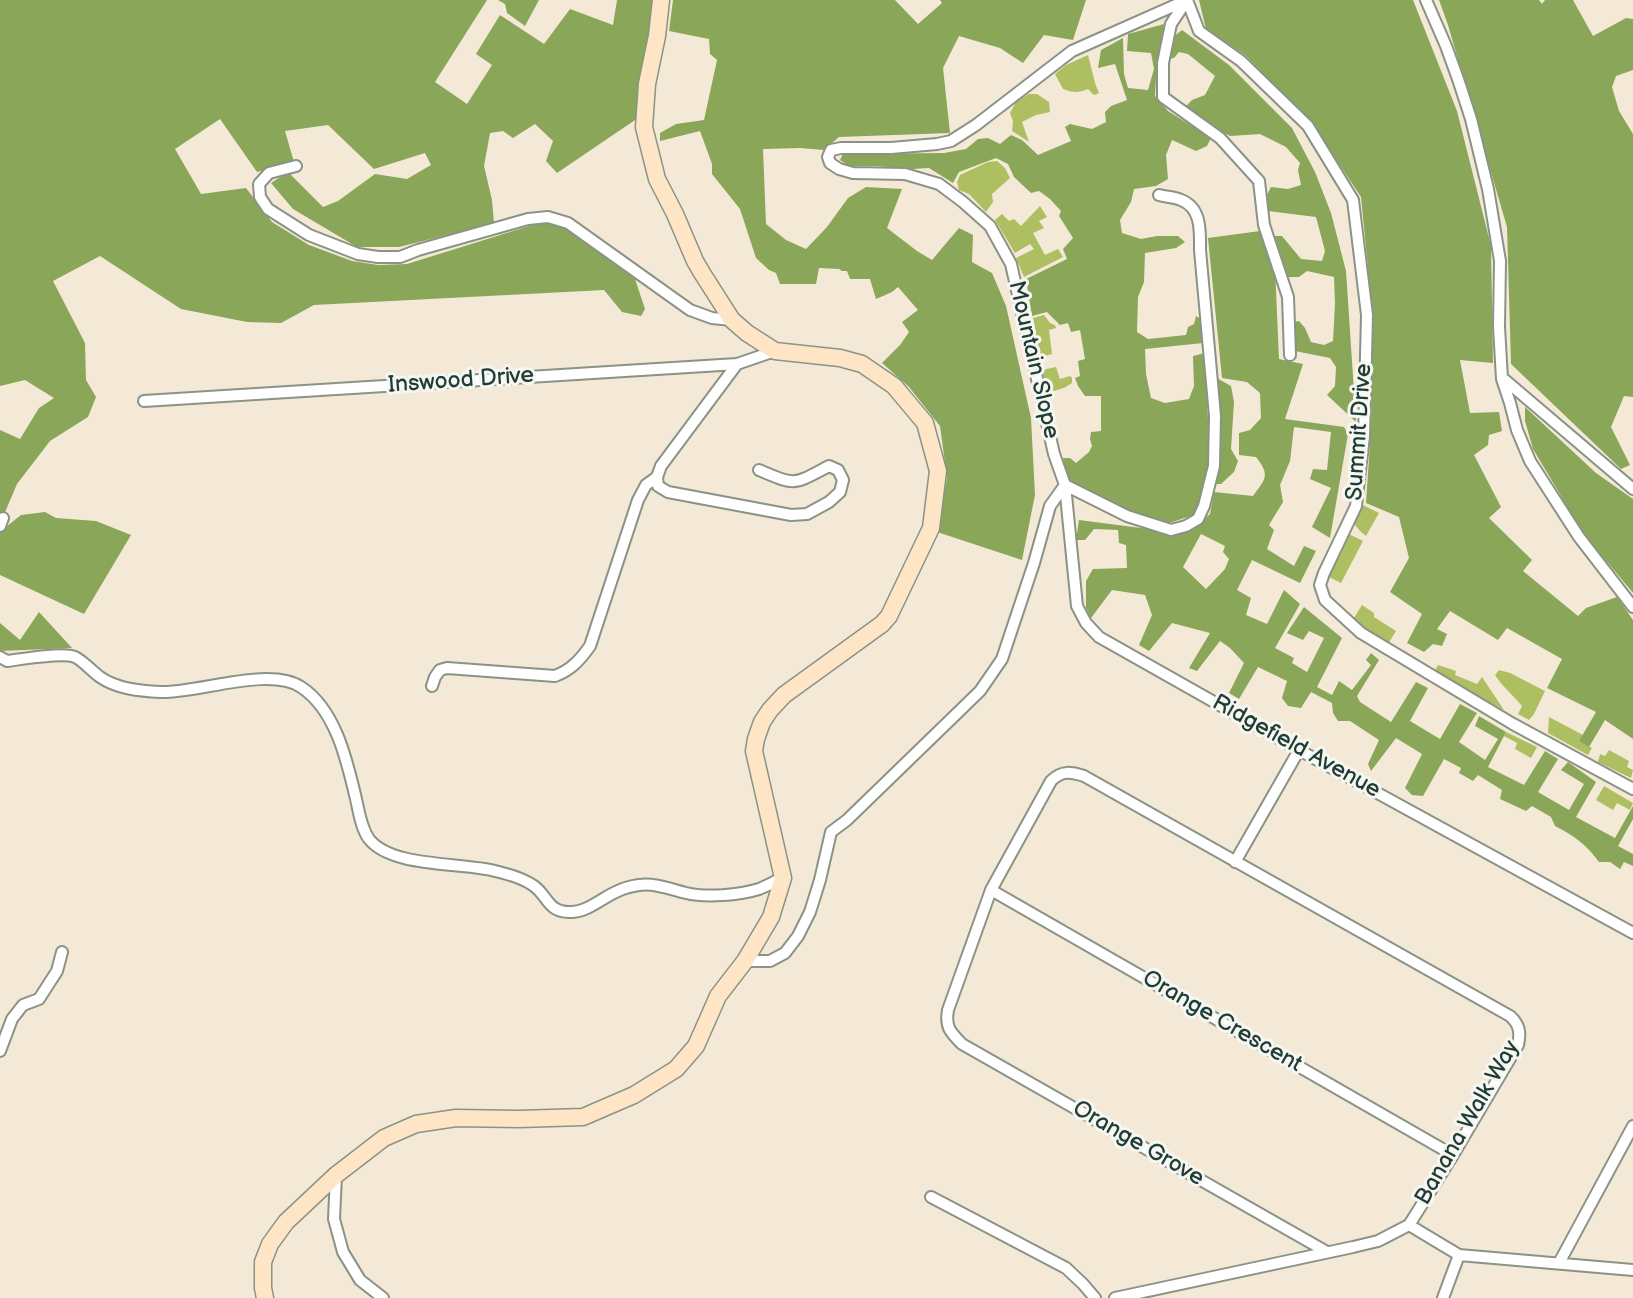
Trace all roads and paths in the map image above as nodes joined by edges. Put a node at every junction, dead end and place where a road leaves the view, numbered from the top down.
1 (661, 0) edge
2 (1187, 0) edge
3 (1426, 0) edge
4 (296, 166) dead end
5 (1158, 195) dead end
6 (732, 320) junction
7 (775, 351) junction
8 (1290, 355) dead end
9 (737, 364) junction
10 (1502, 379) junction
11 (144, 401) dead end
12 (759, 470) dead end
13 (657, 477) junction
14 (1065, 485) junction
15 (1633, 489) edge
16 (1633, 607) edge
17 (0, 657) edge
18 (432, 686) dead end
19 (1299, 750) junction
20 (1633, 789) edge
21 (1235, 862) junction
22 (783, 878) junction
23 (991, 890) junction
24 (1633, 933) edge
25 (62, 952) dead end
26 (745, 961) junction
27 (0, 1051) edge
28 (1633, 1126) edge
29 (1453, 1155) junction
30 (336, 1175) junction
31 (931, 1197) dead end
32 (1409, 1225) junction
33 (1327, 1252) junction
34 (1459, 1255) junction
35 (1559, 1263) junction
36 (1633, 1270) edge
37 (265, 1298) edge
38 (383, 1298) edge
39 (1095, 1298) edge
40 (1115, 1298) edge
41 (1443, 1298) edge

1 - 6 street
2 - 8 street
2 - 14 street, Mountain Slope
2 - 20 street, Summit Drive
3 - 10 street
4 - 6 street
5 - 14 street
6 - 7 street
7 - 9 street, Inswood Drive
7 - 22 street
9 - 11 street, Inswood Drive
9 - 13 street
10 - 15 street
10 - 16 street
12 - 13 street
13 - 18 street
14 - 19 street, Ridgefield Avenue
14 - 26 street
17 - 22 street
19 - 21 street
19 - 24 street, Ridgefield Avenue
21 - 23 street, Banana Walk Way
21 - 29 street, Banana Walk Way
22 - 26 street
23 - 29 street, Orange Crescent
23 - 33 street, Orange Grove
25 - 27 street
26 - 30 street
28 - 35 street
29 - 32 street, Banana Walk Way
30 - 37 street
30 - 38 street
31 - 39 street
32 - 33 street, Banana Walk Way
32 - 34 street
33 - 40 street, Banana Walk Way
34 - 35 street
34 - 41 street
35 - 36 street

